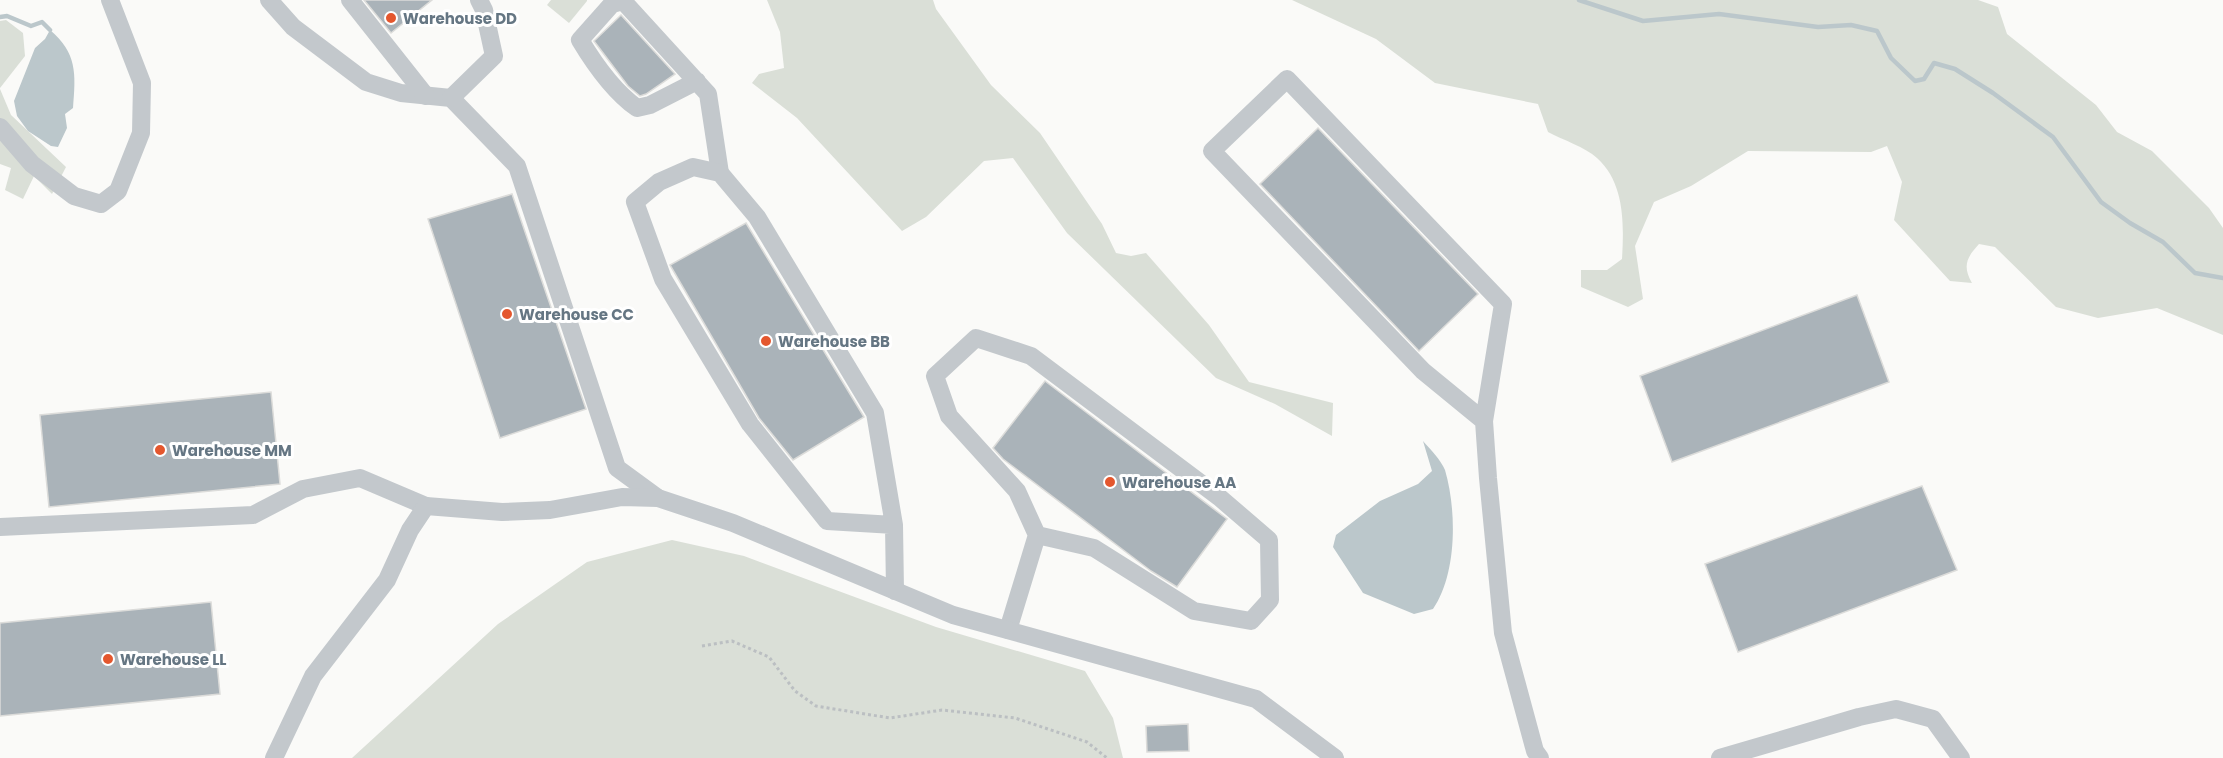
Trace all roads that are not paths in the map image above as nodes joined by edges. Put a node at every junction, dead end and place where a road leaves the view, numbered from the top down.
1 (110, 0) edge
2 (269, 0) edge
3 (350, 0) edge
4 (479, 0) edge
5 (697, 81) junction
6 (426, 96) junction
7 (451, 98) junction
8 (0, 127) edge
9 (720, 174) junction
10 (1484, 421) junction
11 (658, 498) junction
12 (426, 506) junction
13 (894, 525) junction
14 (0, 527) edge
15 (1037, 535) junction
16 (896, 591) junction
17 (1008, 630) junction
18 (274, 758) edge
19 (1335, 758) edge
20 (1540, 758) edge
21 (1720, 758) edge
22 (1961, 758) edge

1 - 8 lane
2 - 6 lane
3 - 6 lane
4 - 7 lane
5 - 5 lane
5 - 9 lane
6 - 7 lane
7 - 11 lane
9 - 13 lane
9 - 13 lane
10 - 10 lane
10 - 20 lane
11 - 12 lane
11 - 16 lane
12 - 14 lane
12 - 18 lane
13 - 16 lane
15 - 15 lane
15 - 17 lane
16 - 17 lane
17 - 19 lane
21 - 22 lane

